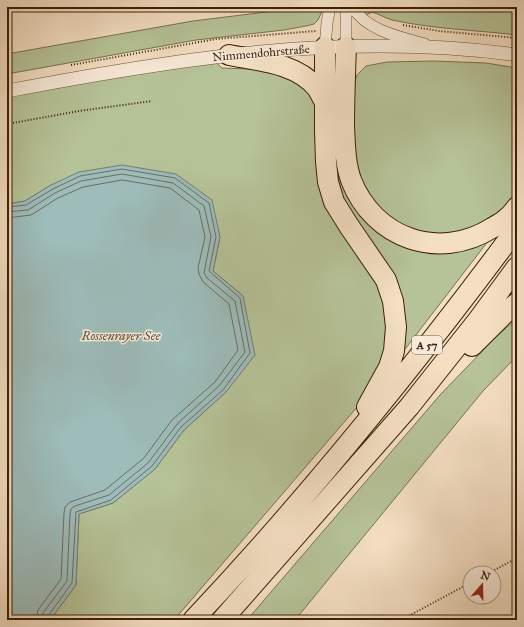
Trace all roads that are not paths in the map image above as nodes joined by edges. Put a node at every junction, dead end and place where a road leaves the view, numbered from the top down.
1 (330, 7) edge
2 (346, 7) edge
3 (352, 7) edge
4 (325, 47) junction
5 (346, 47) junction
6 (439, 48) junction
7 (229, 55) junction
8 (517, 55) edge
9 (7, 91) edge
10 (325, 102) junction
11 (517, 207) edge
12 (517, 228) edge
13 (517, 267) edge
14 (517, 303) edge
15 (408, 407) junction
16 (334, 461) junction
17 (193, 620) edge
18 (222, 620) edge

1 - 4 street
2 - 5 street
3 - 6 street
4 - 5 street, Nimmendohrstraße
4 - 7 street, Nimmendohrstraße
4 - 10 highway
5 - 6 street, Nimmendohrstraße
5 - 11 highway
6 - 8 street, Nimmendohrstraße
7 - 9 street, Nimmendohrstraße
7 - 10 highway
10 - 16 highway
12 - 16 highway, A 57
13 - 15 highway, A 57
14 - 15 highway
15 - 18 highway, A 57
16 - 17 highway, A 57

